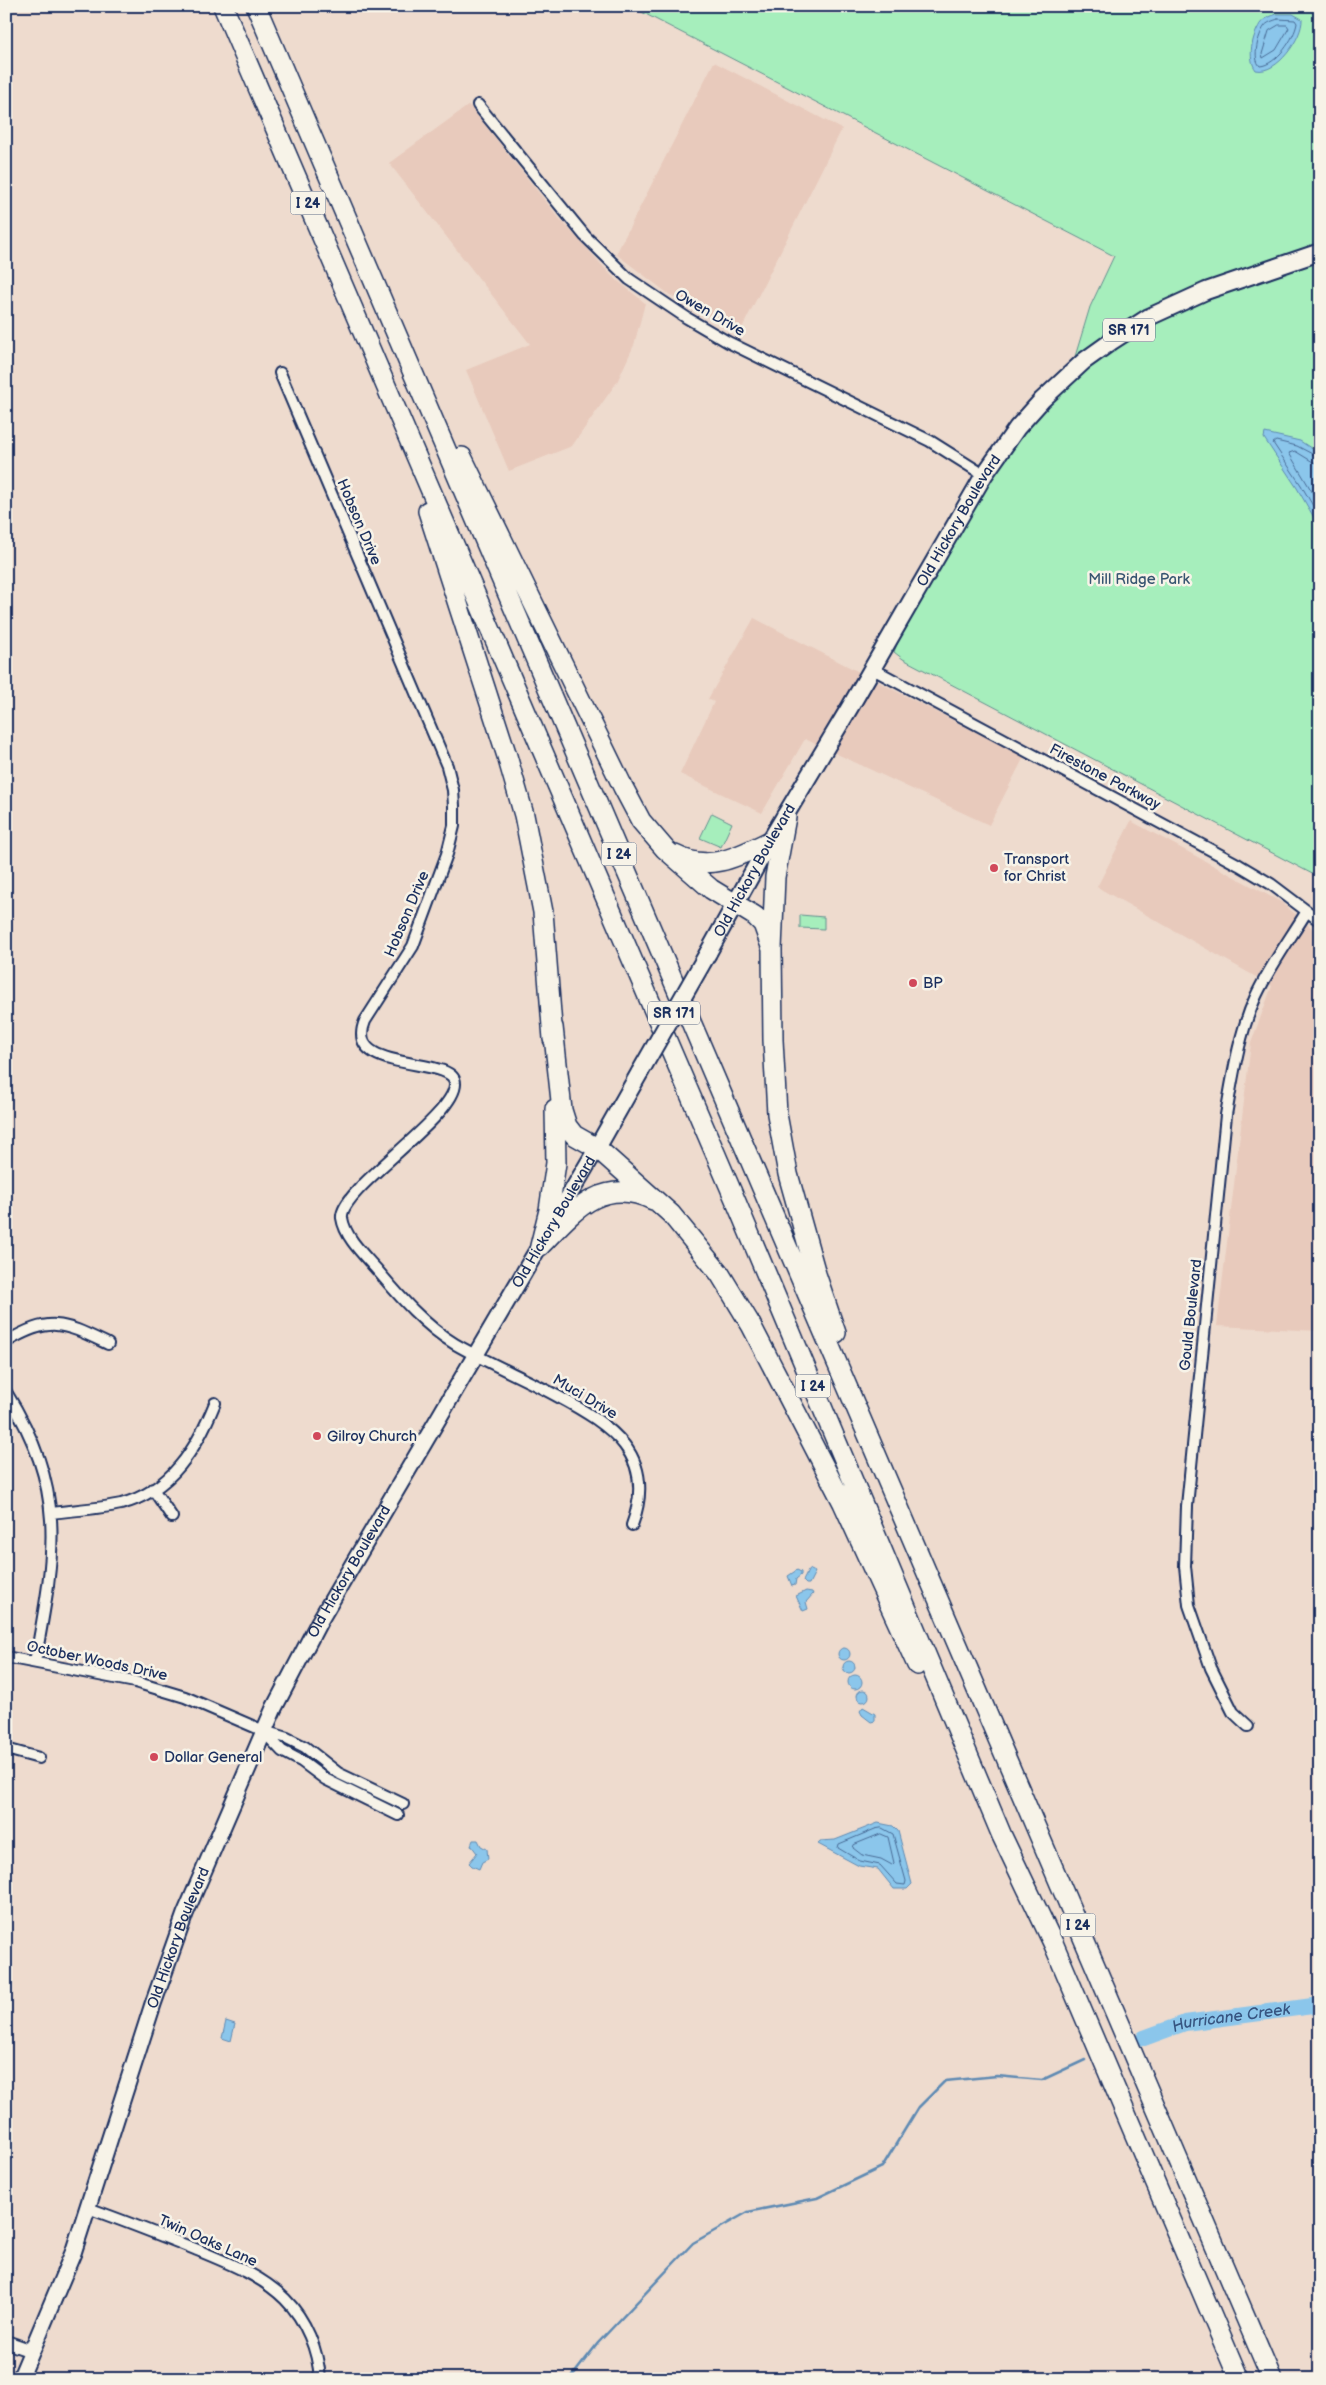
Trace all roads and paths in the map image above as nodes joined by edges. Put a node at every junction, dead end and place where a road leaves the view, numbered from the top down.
1 (223, 6) edge
2 (256, 6) edge
3 (478, 105) dead end
4 (354, 236) junction
5 (1320, 252) edge
6 (280, 373) dead end
7 (392, 400) junction
8 (984, 474) junction
9 (871, 668) junction
10 (786, 817) junction
11 (770, 841) junction
12 (665, 849) junction
13 (735, 904) junction
14 (1307, 911) junction
15 (1320, 921) edge
16 (772, 949) junction
17 (553, 1027) junction
18 (597, 1148) junction
19 (663, 1206) junction
20 (540, 1246) junction
21 (6, 1342) edge
22 (108, 1344) dead end
23 (477, 1355) junction
24 (6, 1392) edge
25 (215, 1403) dead end
26 (883, 1472) junction
27 (154, 1489) junction
28 (51, 1513) junction
29 (172, 1517) dead end
30 (632, 1525) dead end
31 (6, 1657) edge
32 (35, 1662) junction
33 (1248, 1726) dead end
34 (264, 1732) junction
35 (6, 1749) edge
36 (39, 1758) dead end
37 (403, 1804) dead end
38 (398, 1815) dead end
39 (1002, 1836) junction
40 (88, 2208) junction
41 (6, 2342) edge
42 (32, 2351) junction
43 (20, 2379) edge
44 (320, 2379) edge
45 (1239, 2379) edge
46 (1272, 2379) edge

1 - 7 highway, I 24
2 - 4 highway, I 24
3 - 8 street, Owen Drive
4 - 12 highway
4 - 26 highway, I 24
5 - 8 main road, Old Hickory Boulevard / SR 171
6 - 23 street, Hobson Drive
7 - 17 highway
7 - 39 highway, I 24
8 - 9 main road, Old Hickory Boulevard / SR 171
9 - 10 main road, Old Hickory Boulevard / SR 171
9 - 14 street, Firestone Parkway
10 - 11 main road, Old Hickory Boulevard / SR 171
10 - 16 highway
11 - 12 highway
11 - 13 main road, Old Hickory Boulevard / SR 171
12 - 13 highway
13 - 16 highway
13 - 18 main road, Old Hickory Boulevard / SR 171, bridge
14 - 15 street, Firestone Parkway
14 - 33 street, Gould Boulevard
16 - 26 highway
17 - 18 highway
17 - 20 highway
18 - 19 highway
18 - 20 main road, Old Hickory Boulevard
19 - 20 highway
19 - 39 highway
20 - 23 main road, Old Hickory Boulevard
21 - 22 street
23 - 30 street, Muci Drive
23 - 34 main road, Old Hickory Boulevard
24 - 28 street
25 - 27 street
26 - 46 highway, I 24
27 - 28 street
27 - 29 street
28 - 32 street
31 - 32 street, October Woods Drive
32 - 34 street, October Woods Drive
34 - 37 street
34 - 38 street
34 - 40 main road, Old Hickory Boulevard
35 - 36 street
39 - 45 highway, I 24
40 - 42 main road, Old Hickory Boulevard
40 - 44 street, Twin Oaks Lane
41 - 42 street
42 - 43 main road, Old Hickory Boulevard

